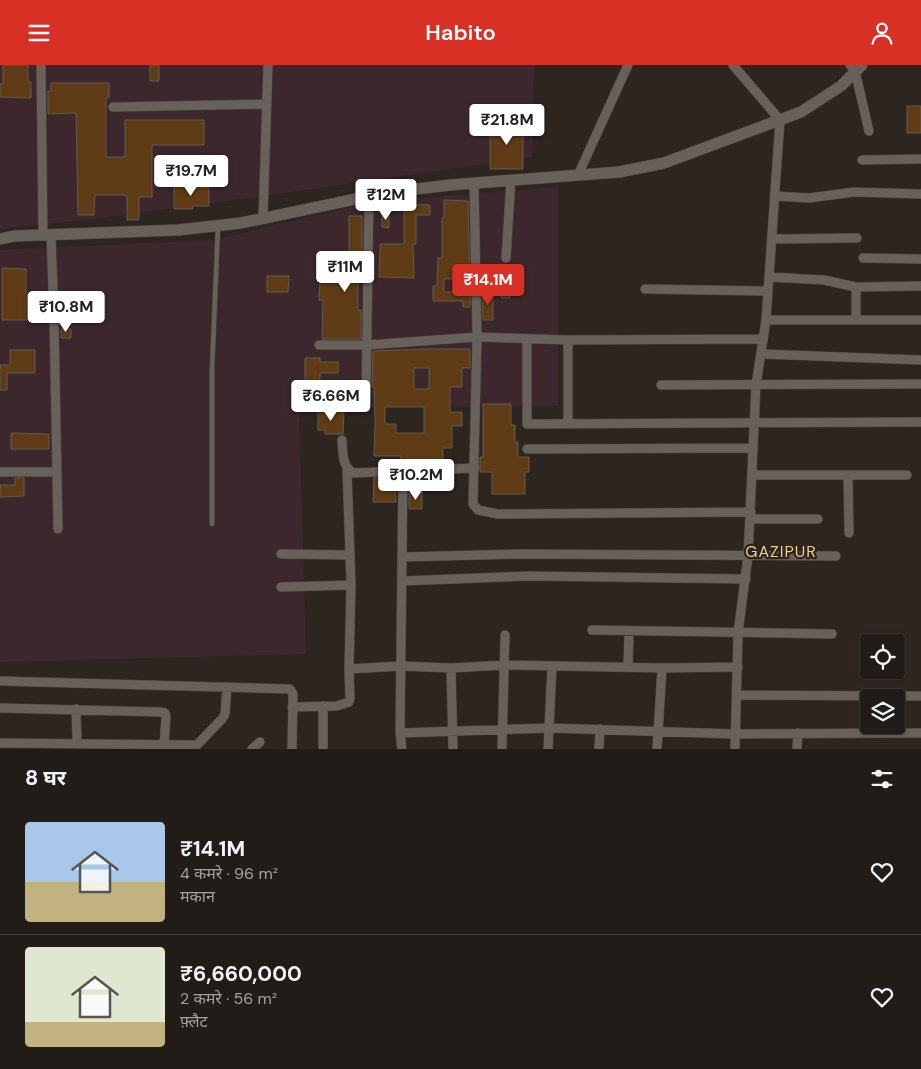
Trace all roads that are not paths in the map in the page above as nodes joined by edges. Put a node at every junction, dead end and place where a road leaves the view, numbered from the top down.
1 (41, 65) edge
2 (268, 65) edge
3 (628, 65) edge
4 (733, 65) edge
5 (856, 67) edge
6 (267, 104) junction
7 (113, 107) dead end
8 (780, 120) junction
9 (870, 131) dead end
10 (921, 159) edge
11 (862, 160) dead end
12 (578, 175) junction
13 (511, 180) junction
14 (474, 183) junction
15 (921, 193) edge
16 (369, 196) junction
17 (775, 196) junction
18 (263, 219) junction
19 (218, 225) junction
20 (47, 235) junction
21 (857, 238) dead end
22 (0, 239) edge
23 (772, 239) junction
24 (863, 258) dead end
25 (506, 259) dead end
26 (921, 259) edge
27 (769, 277) junction
28 (921, 286) edge
29 (856, 287) junction
30 (645, 289) dead end
31 (768, 291) junction
32 (766, 320) junction
33 (856, 320) junction
34 (921, 320) edge
35 (476, 337) junction
36 (527, 339) junction
37 (763, 339) junction
38 (568, 340) junction
39 (319, 345) dead end
40 (367, 345) junction
41 (761, 354) junction
42 (921, 360) edge
43 (921, 384) edge
44 (661, 385) dead end
45 (756, 385) junction
46 (366, 400) dead end
47 (921, 423) edge
48 (568, 424) junction
49 (754, 424) junction
50 (342, 441) dead end
51 (752, 447) junction
52 (527, 449) dead end
53 (347, 469) junction
54 (475, 469) junction
55 (403, 471) junction
56 (0, 472) edge
57 (57, 472) junction
58 (752, 475) junction
59 (848, 475) junction
60 (907, 475) dead end
61 (751, 516) junction
62 (818, 519) dead end
63 (212, 524) dead end
64 (58, 529) dead end
65 (848, 533) dead end
66 (281, 554) dead end
67 (350, 555) junction
68 (748, 556) junction
69 (836, 556) dead end
70 (402, 557) junction
71 (746, 579) junction
72 (402, 581) junction
73 (350, 585) junction
74 (280, 587) dead end
75 (592, 630) dead end
76 (629, 631) junction
77 (738, 633) junction
78 (832, 634) dead end
79 (505, 635) dead end
80 (505, 665) junction
81 (401, 666) junction
82 (552, 666) junction
83 (451, 667) junction
84 (628, 667) junction
85 (738, 667) junction
86 (662, 668) junction
87 (349, 669) junction
88 (0, 681) edge
89 (227, 687) junction
90 (737, 695) junction
91 (921, 696) edge
92 (323, 706) junction
93 (292, 707) junction
94 (0, 708) edge
95 (76, 709) junction
96 (549, 728) junction
97 (504, 729) junction
98 (600, 729) junction
99 (453, 732) junction
100 (400, 733) junction
101 (658, 733) junction
102 (798, 733) junction
103 (921, 733) edge
104 (736, 734) junction
105 (260, 742) dead end
106 (0, 743) edge
107 (77, 744) junction
108 (164, 744) junction
109 (195, 747) edge
110 (252, 749) edge
111 (292, 749) edge
112 (323, 749) edge
113 (402, 749) edge
114 (453, 749) edge
115 (502, 749) edge
116 (548, 749) edge
117 (599, 749) edge
118 (656, 749) edge
119 (736, 749) edge
120 (797, 749) edge

1 - 20 street
2 - 6 street
3 - 12 street
4 - 8 street
5 - 8 street
5 - 9 street
6 - 7 street
6 - 18 street
8 - 12 street
8 - 17 street
10 - 11 street
12 - 13 street
13 - 14 street
13 - 25 street
14 - 16 street
14 - 35 street
15 - 17 street
16 - 18 street
16 - 40 street
17 - 23 street
18 - 19 street
19 - 20 street
19 - 63 lane
20 - 22 street
20 - 57 street
21 - 23 street
23 - 27 street
24 - 26 street
27 - 29 street
27 - 31 street
28 - 29 street
29 - 33 street
30 - 31 street
31 - 32 street
32 - 33 street
32 - 37 street
33 - 34 street
35 - 36 street
35 - 40 street
35 - 54 street
36 - 38 street
36 - 48 street
37 - 38 street
37 - 41 street
38 - 48 street
39 - 40 street
40 - 46 street
41 - 42 street
41 - 45 street
43 - 45 street
44 - 45 street
45 - 49 street
47 - 49 street
48 - 49 street
49 - 51 street
50 - 53 street
51 - 52 street
51 - 58 street
53 - 55 street
53 - 67 street
54 - 55 street
54 - 61 street
55 - 70 street
56 - 57 street
57 - 64 street
58 - 59 street
58 - 61 street
59 - 60 street
59 - 65 street
61 - 62 street
61 - 68 street
66 - 67 street
67 - 73 street
68 - 69 street
68 - 70 street
68 - 71 street
70 - 72 street
71 - 72 street
71 - 77 street
72 - 81 street
73 - 74 street
73 - 87 street
75 - 76 street
76 - 77 street
76 - 84 street
77 - 78 street
77 - 85 street
79 - 80 street
80 - 82 street
80 - 83 street
80 - 97 street
81 - 83 street
81 - 87 street
81 - 100 street
82 - 84 street
82 - 96 street
83 - 99 street
84 - 86 street
85 - 86 street
85 - 90 street
86 - 101 street
87 - 92 street
88 - 89 street
89 - 93 street
89 - 109 street
90 - 91 street
90 - 104 street
92 - 93 street
92 - 112 street
93 - 111 street
94 - 95 street
95 - 107 street
95 - 108 street
96 - 97 street
96 - 98 street
96 - 116 street
97 - 99 street
97 - 115 street
98 - 101 street
98 - 117 street
99 - 100 street
99 - 114 street
100 - 113 street
101 - 104 street
101 - 118 street
102 - 103 street
102 - 104 street
102 - 120 street
104 - 119 street
105 - 110 street
106 - 107 street
107 - 108 street
108 - 109 street

